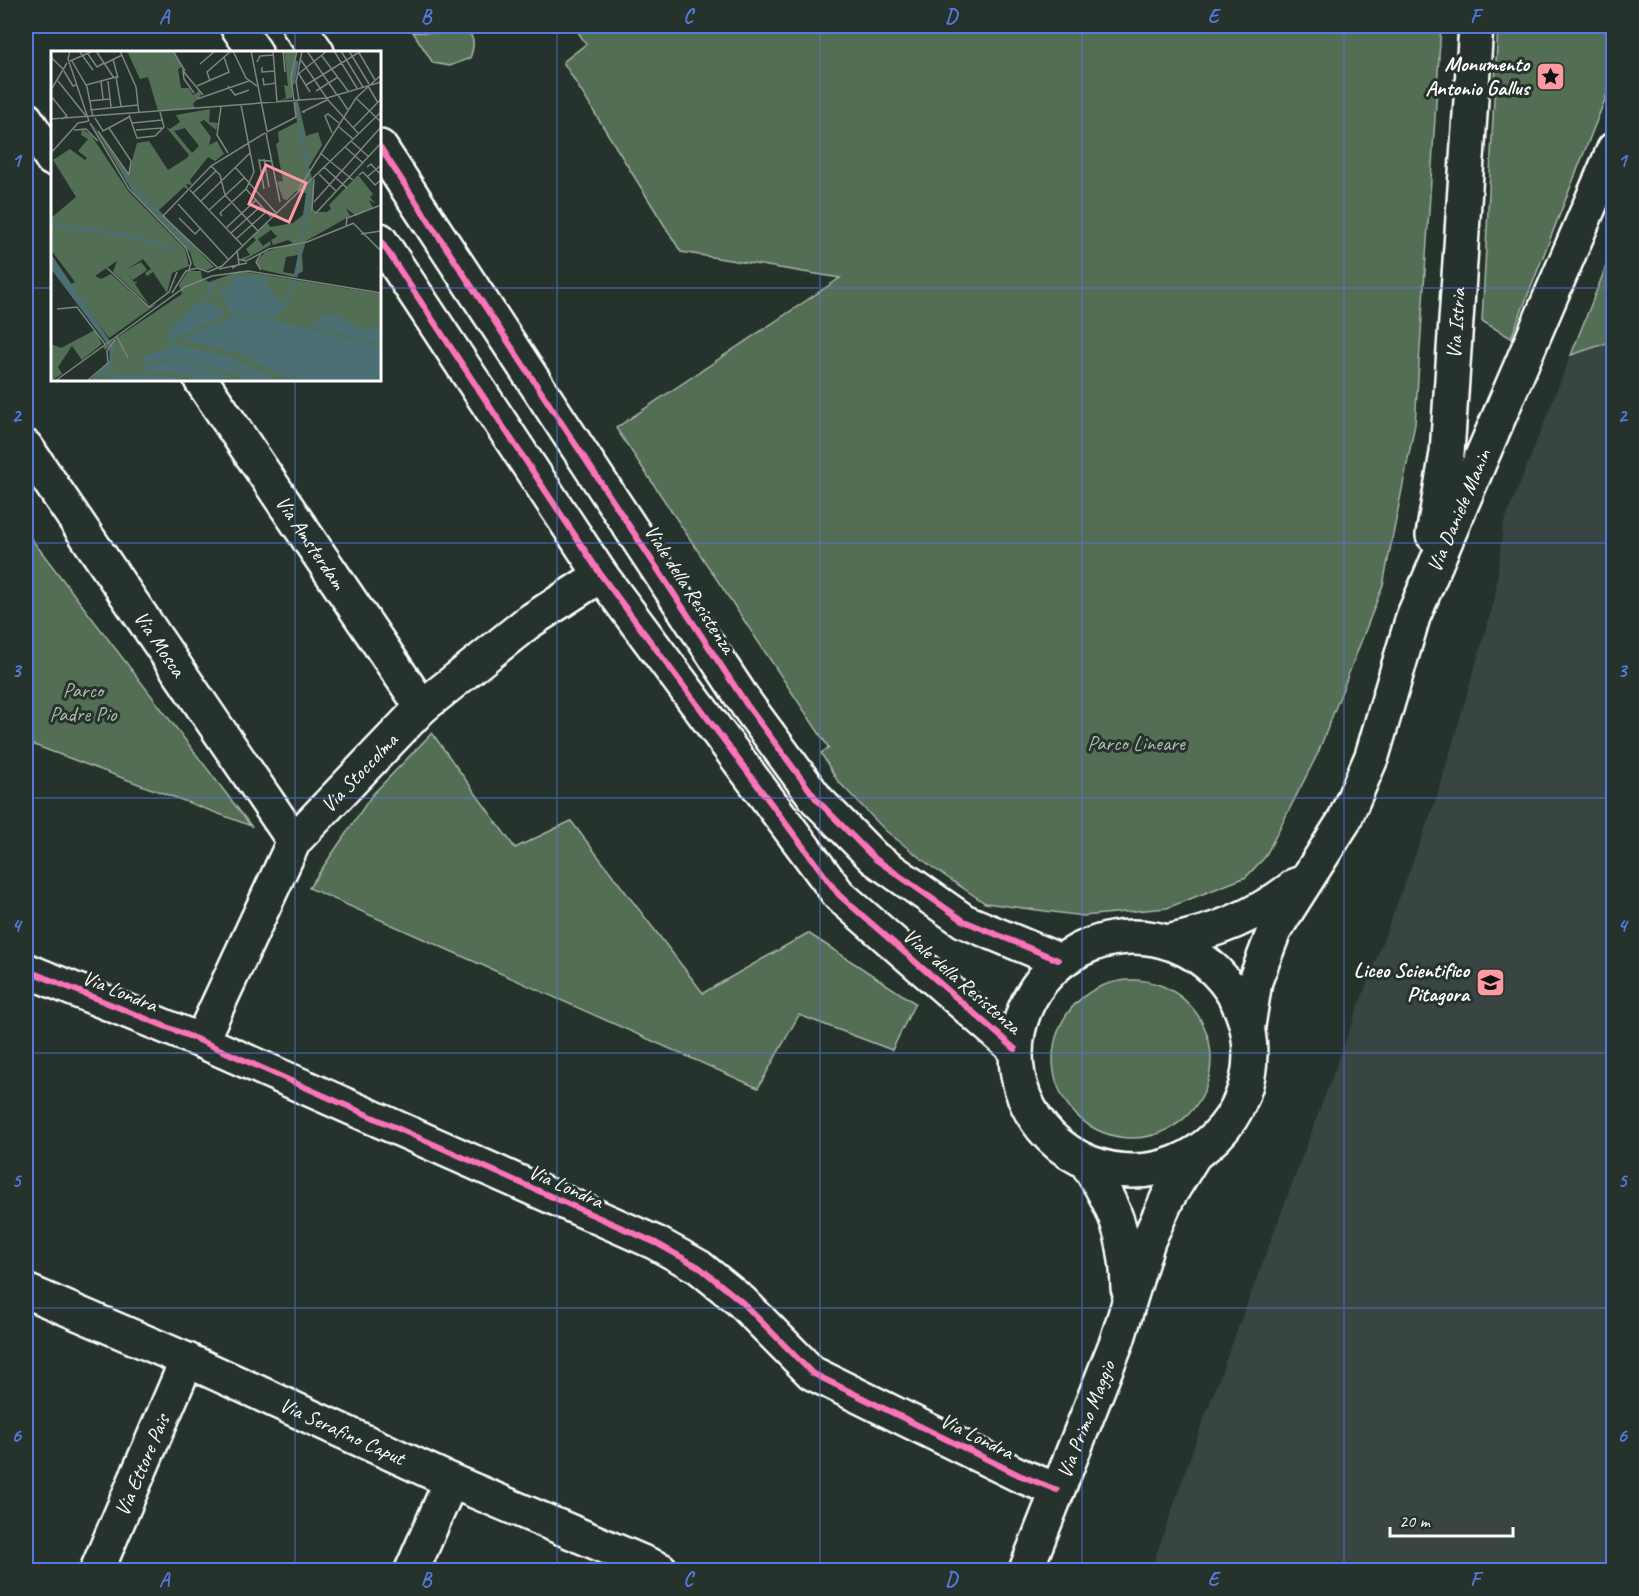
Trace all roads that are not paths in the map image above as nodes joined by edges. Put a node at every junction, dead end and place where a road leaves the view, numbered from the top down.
1 (237, 26) edge
2 (299, 26) edge
3 (1476, 26) edge
4 (254, 51) edge
5 (316, 51) edge
6 (26, 119) edge
7 (1614, 148) edge
8 (381, 149) edge
9 (51, 157) edge
10 (381, 242) edge
11 (202, 381) edge
12 (26, 447) edge
13 (602, 575) junction
14 (1413, 617) junction
15 (422, 707) junction
16 (294, 841) junction
17 (1312, 873) junction
18 (1167, 942) junction
19 (1058, 960) junction
20 (26, 970) edge
21 (1248, 1026) junction
22 (201, 1041) junction
23 (1016, 1049) junction
24 (1194, 1155) junction
25 (1086, 1162) junction
26 (26, 1291) edge
27 (1128, 1301) junction
28 (187, 1360) junction
29 (451, 1481) junction
30 (1057, 1490) junction
31 (97, 1570) edge
32 (412, 1570) edge
33 (661, 1570) edge
34 (1026, 1570) edge

1 - 4 street
2 - 5 street
3 - 14 street, Via Istria
6 - 9 street
7 - 14 street, Via Daniele Manin
8 - 19 street, Viale della Resistenza
10 - 13 street, Viale della Resistenza
11 - 15 street, Via Amsterdam
12 - 16 street, Via Mosca
13 - 15 street, Via Stoccolma
13 - 23 street, Viale della Resistenza
14 - 17 street, Via Daniele Manin
15 - 16 street, Via Stoccolma
16 - 22 street, Via Stoccolma
17 - 18 street, Via Daniele Manin
17 - 21 street, Via Daniele Manin
18 - 19 street
18 - 21 street
19 - 23 street
20 - 22 street, Via Londra
21 - 24 street
22 - 30 street, Via Londra
23 - 25 street
24 - 25 street
24 - 27 street, Via Primo Maggio
25 - 27 street, Via Primo Maggio
26 - 28 street, Via Serafino Caput
27 - 30 street, Via Primo Maggio
28 - 29 street, Via Serafino Caput
28 - 31 street, Via Ettore Pais
29 - 32 street
29 - 33 street, Via Serafino Caput
30 - 34 street, Via Primo Maggio

